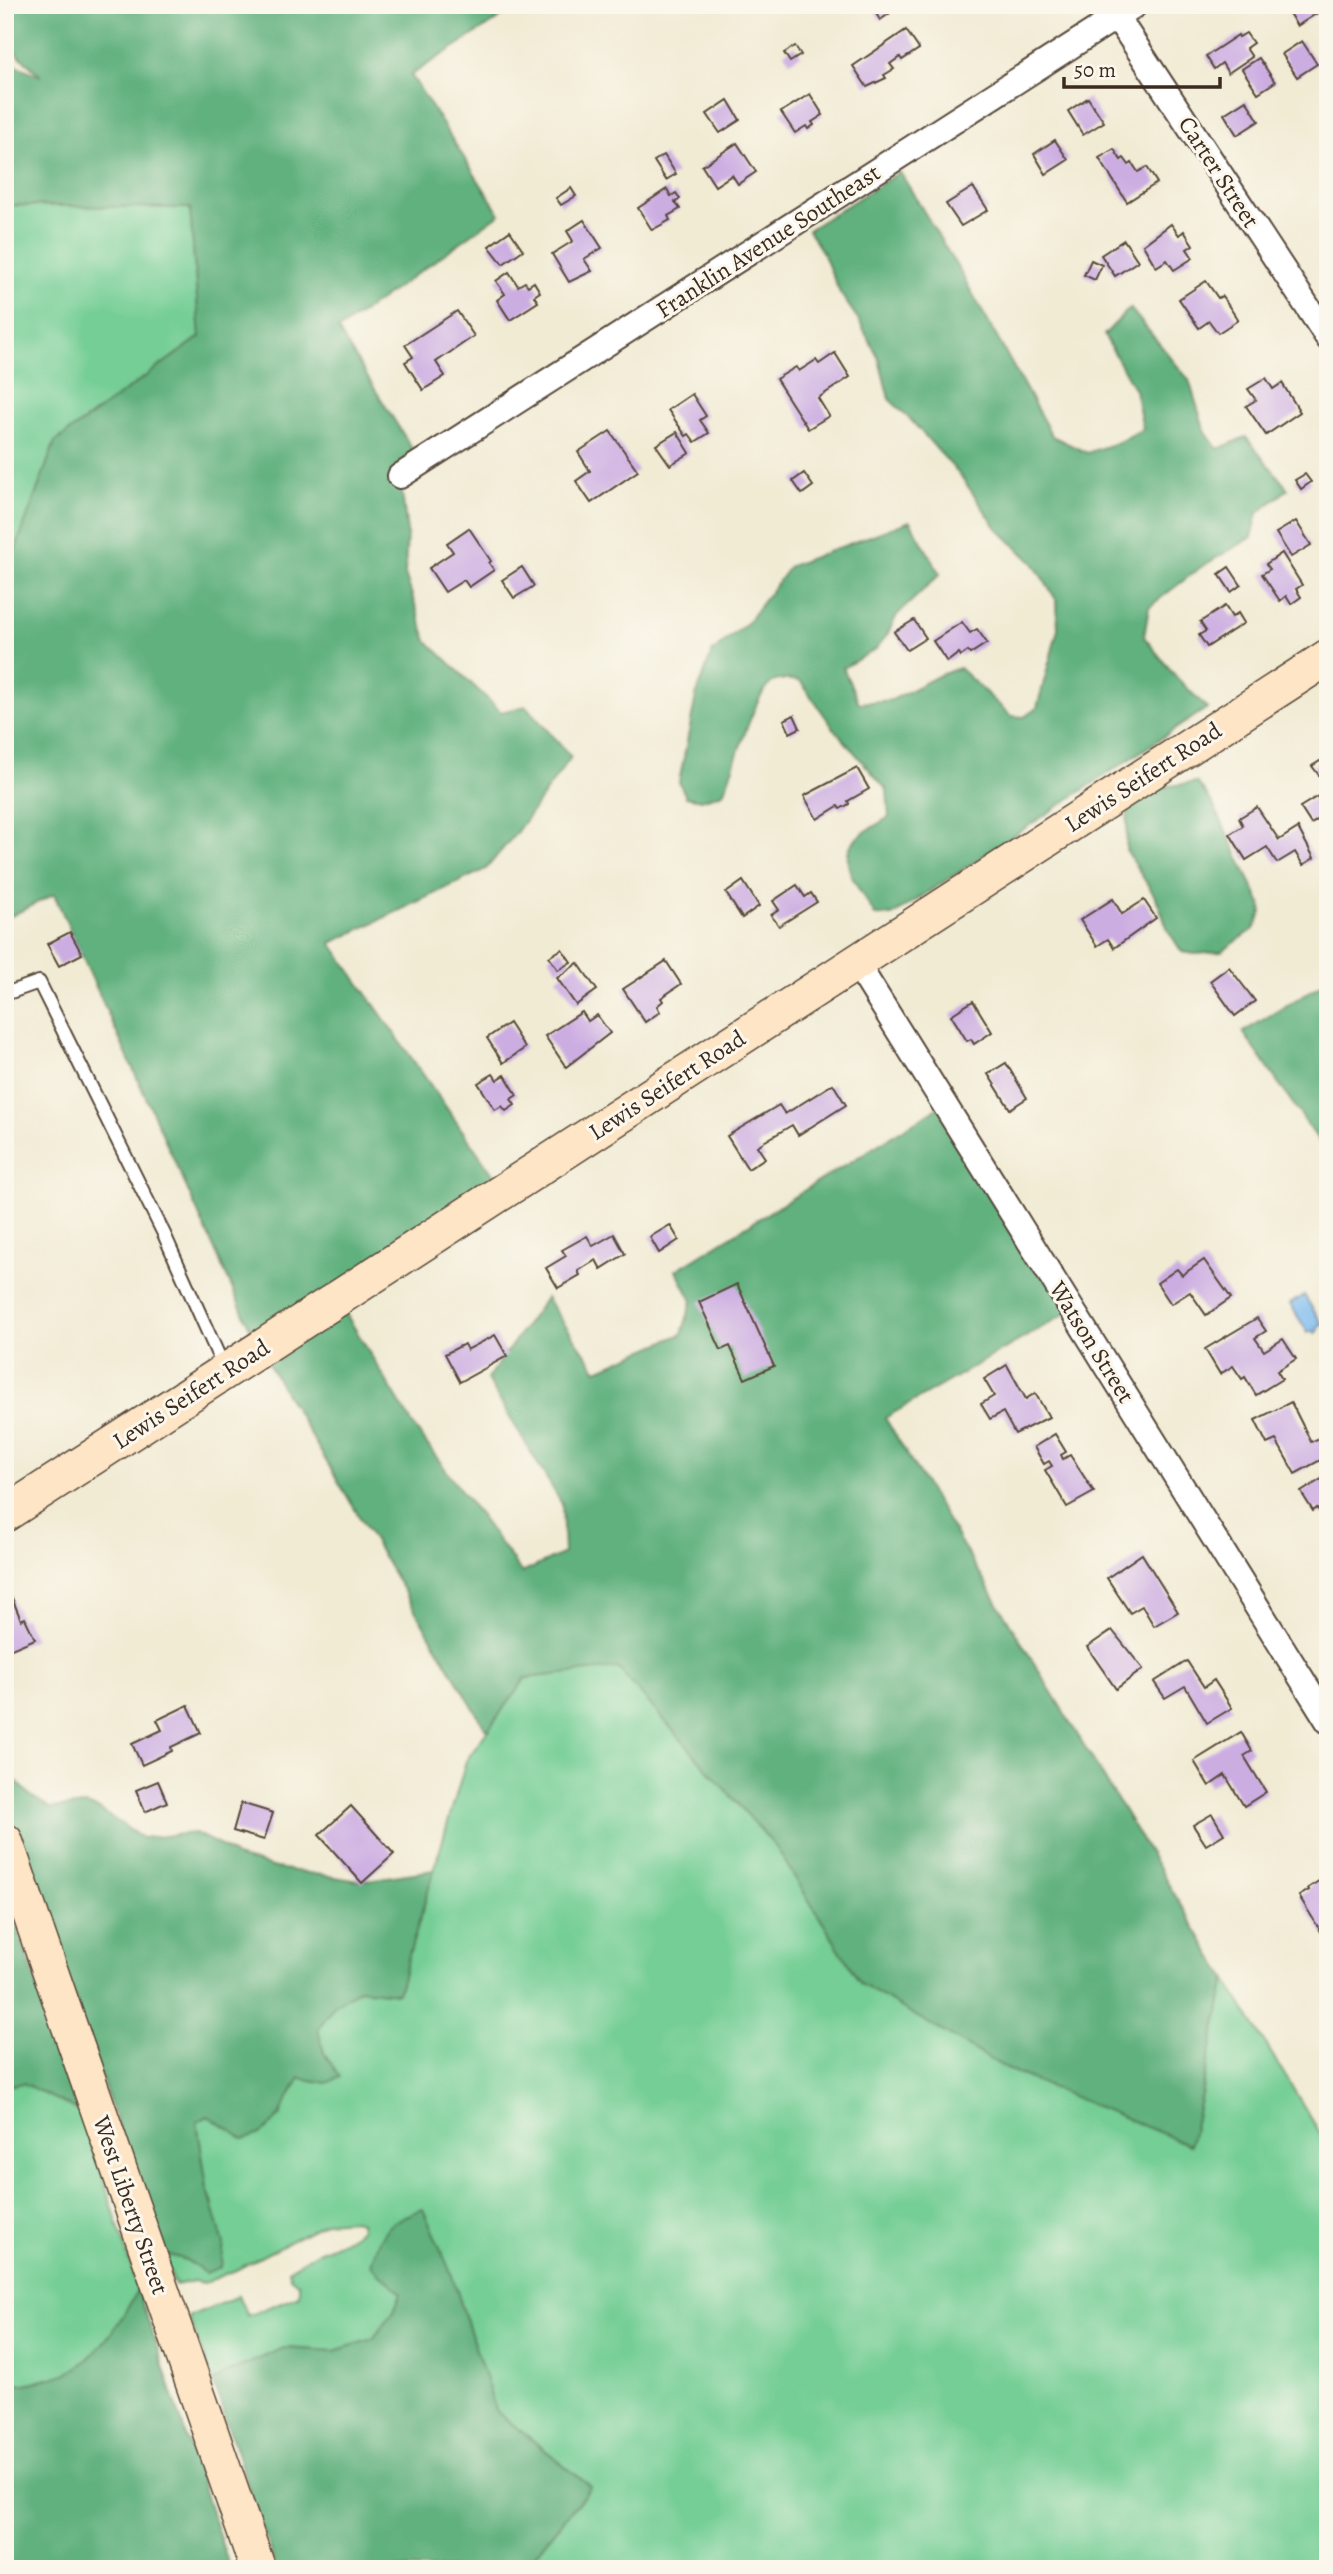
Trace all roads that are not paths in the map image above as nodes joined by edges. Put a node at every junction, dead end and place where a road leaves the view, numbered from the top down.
1 (1120, 9) edge
2 (1328, 338) edge
3 (400, 476) dead end
4 (1328, 657) edge
5 (857, 964) junction
6 (5, 994) edge
7 (226, 1372) junction
8 (5, 1514) edge
9 (1328, 1721) edge
10 (5, 1842) edge
11 (258, 2569) edge

1 - 2 street, Carter Street
1 - 3 street, Franklin Avenue Southeast
4 - 5 street, Lewis Seifert Road
5 - 7 street, Lewis Seifert Road
5 - 9 street, Watson Street
6 - 7 lane
7 - 8 street, Lewis Seifert Road
10 - 11 street, West Liberty Street

